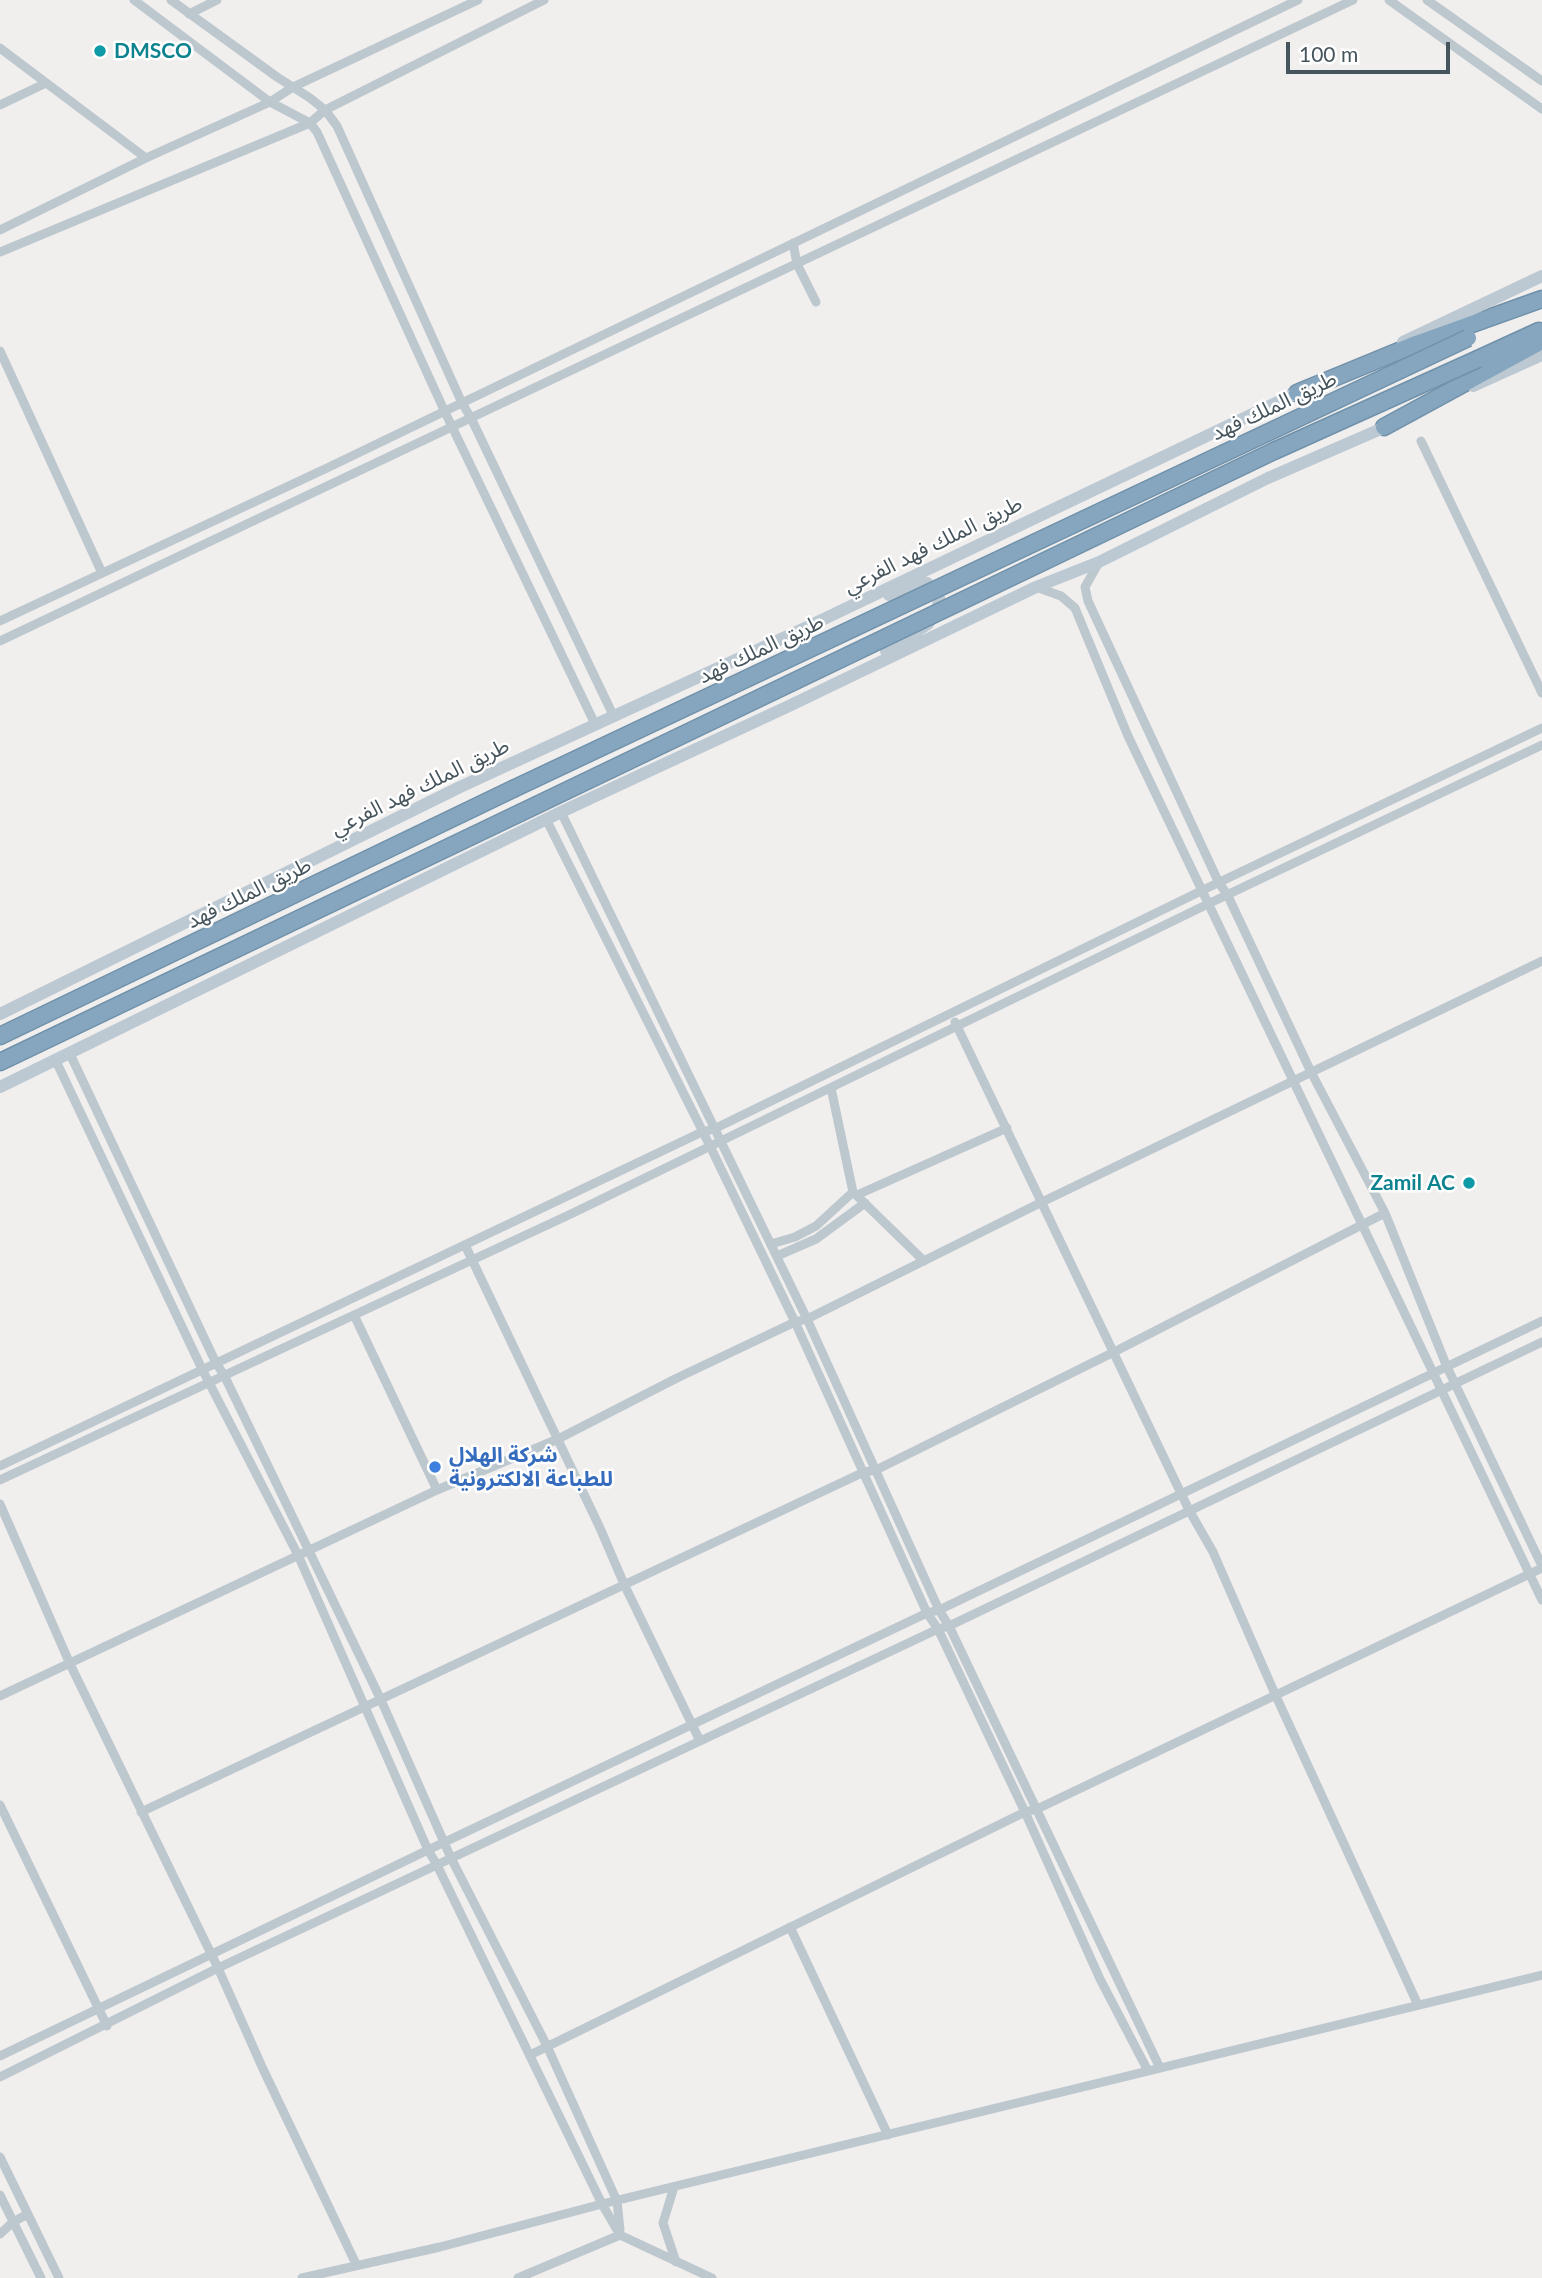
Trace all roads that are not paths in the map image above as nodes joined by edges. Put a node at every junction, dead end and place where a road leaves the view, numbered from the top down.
1 (135, 0) edge
2 (171, 0) edge
3 (217, 0) edge
4 (478, 0) edge
5 (544, 0) edge
6 (1298, 0) edge
7 (1353, 0) edge
8 (1389, 0) edge
9 (1427, 0) edge
10 (190, 13) junction
11 (0, 48) edge
12 (1542, 81) edge
13 (46, 83) junction
14 (293, 87) junction
15 (270, 102) junction
16 (0, 105) edge
17 (1542, 109) edge
18 (326, 110) junction
19 (310, 123) junction
20 (146, 158) junction
21 (0, 230) edge
22 (793, 243) junction
23 (0, 252) edge
24 (797, 264) junction
25 (1542, 276) edge
26 (1542, 301) edge
27 (816, 302) dead end
28 (1542, 330) edge
29 (1542, 341) edge
30 (0, 351) edge
31 (1542, 355) edge
32 (1297, 393) junction
33 (462, 403) junction
34 (444, 410) junction
35 (471, 418) junction
36 (453, 425) junction
37 (1384, 427) junction
38 (1421, 441) dead end
39 (1099, 562) junction
40 (102, 573) junction
41 (1036, 587) junction
42 (0, 621) edge
43 (805, 628) junction
44 (0, 641) edge
45 (1542, 693) edge
46 (791, 705) junction
47 (614, 717) junction
48 (595, 724) junction
49 (1145, 728) junction
50 (1542, 728) edge
51 (1128, 736) junction
52 (1542, 745) edge
53 (561, 812) junction
54 (546, 819) junction
55 (1219, 883) junction
56 (1203, 890) junction
57 (1227, 894) junction
58 (1210, 903) junction
59 (1542, 961) edge
60 (1264, 973) junction
61 (643, 982) junction
62 (1247, 982) junction
63 (630, 988) junction
64 (0, 1014) edge
65 (950, 1014) junction
66 (957, 1026) junction
67 (0, 1036) edge
68 (71, 1054) junction
69 (56, 1061) junction
70 (0, 1062) edge
71 (1311, 1072) junction
72 (1293, 1080) junction
73 (0, 1087) edge
74 (831, 1088) junction
75 (1007, 1128) junction
76 (715, 1129) junction
77 (702, 1132) junction
78 (721, 1141) junction
79 (709, 1144) junction
80 (855, 1194) junction
81 (140, 1202) junction
82 (1042, 1202) junction
83 (865, 1203) junction
84 (126, 1208) junction
85 (1385, 1213) junction
86 (1363, 1224) junction
87 (771, 1244) junction
88 (465, 1245) junction
89 (777, 1256) junction
90 (473, 1260) junction
91 (924, 1261) junction
92 (354, 1315) junction
93 (807, 1319) junction
94 (1542, 1321) edge
95 (795, 1322) junction
96 (1542, 1342) edge
97 (1114, 1352) junction
98 (216, 1363) junction
99 (1447, 1367) junction
100 (202, 1369) junction
101 (1434, 1373) junction
102 (224, 1375) junction
103 (210, 1383) junction
104 (1455, 1383) junction
105 (1442, 1390) junction
106 (558, 1439) junction
107 (0, 1466) edge
108 (876, 1470) junction
109 (864, 1472) junction
110 (0, 1480) edge
111 (437, 1490) junction
112 (1181, 1493) junction
113 (0, 1504) edge
114 (1189, 1510) junction
115 (309, 1550) junction
116 (298, 1555) junction
117 (304, 1567) junction
118 (1542, 1567) edge
119 (1530, 1574) junction
120 (624, 1584) junction
121 (1542, 1600) edge
122 (939, 1610) junction
123 (927, 1613) junction
124 (950, 1626) junction
125 (937, 1629) junction
126 (70, 1664) junction
127 (1275, 1694) junction
128 (0, 1696) edge
129 (381, 1700) junction
130 (365, 1707) junction
131 (372, 1724) junction
132 (693, 1724) junction
133 (700, 1741) junction
134 (0, 1805) edge
135 (1037, 1810) junction
136 (141, 1812) junction
137 (1025, 1812) junction
138 (444, 1842) junction
139 (428, 1850) junction
140 (452, 1858) junction
141 (438, 1865) junction
142 (790, 1927) junction
143 (210, 1954) junction
144 (218, 1968) junction
145 (1542, 1975) edge
146 (1418, 2005) junction
147 (99, 2008) junction
148 (107, 2026) junction
149 (547, 2046) junction
150 (530, 2055) junction
151 (0, 2056) edge
152 (1160, 2068) junction
153 (1148, 2071) junction
154 (0, 2077) edge
155 (888, 2134) junction
156 (0, 2157) edge
157 (674, 2187) junction
158 (0, 2195) edge
159 (617, 2201) junction
160 (602, 2204) junction
161 (28, 2214) junction
162 (13, 2222) junction
163 (0, 2234) edge
164 (620, 2235) junction
165 (676, 2262) junction
166 (356, 2264) junction
167 (41, 2278) edge
168 (59, 2278) edge
169 (302, 2278) edge
170 (519, 2278) edge
171 (712, 2278) edge

1 - 15 street
2 - 10 street
3 - 10 street
4 - 14 street
5 - 18 street
6 - 22 street
7 - 24 street
8 - 17 street
9 - 12 street
10 - 14 street
11 - 13 street
13 - 16 street
13 - 20 street
14 - 15 street
14 - 18 street
15 - 19 street
15 - 20 street
18 - 19 street
18 - 33 street
19 - 23 street
19 - 34 street
20 - 21 street
22 - 24 street
22 - 33 street
24 - 27 street
24 - 35 street
25 - 32 main road, طريق الملك فهد الفرعي
26 - 32 highway
26 - 67 highway, طريق الملك فهد, bridge
28 - 70 highway, طريق الملك فهد, bridge
29 - 37 highway
30 - 40 street
31 - 37 main road
32 - 43 main road, طريق الملك فهد الفرعي
33 - 34 street
33 - 35 street
34 - 36 street
34 - 40 street
35 - 36 street
35 - 47 street
36 - 44 street
36 - 48 street
37 - 39 main road
38 - 45 street
39 - 41 main road
39 - 49 street
40 - 42 street
41 - 46 main road
41 - 51 street
43 - 46 main road
43 - 47 main road, طريق الملك فهد الفرعي
46 - 53 main road
47 - 48 main road, طريق الملك فهد الفرعي
48 - 64 main road, طريق الملك فهد الفرعي
49 - 51 street
49 - 55 street
50 - 55 street
51 - 56 street
52 - 57 street
53 - 54 main road
53 - 61 street
54 - 63 street
54 - 68 main road
55 - 56 street
55 - 57 street
56 - 58 street
56 - 65 street
57 - 58 street
57 - 60 street
58 - 62 street
58 - 66 street
59 - 71 street
60 - 62 street
60 - 71 street
61 - 63 street
61 - 76 street
62 - 72 street
63 - 77 street
65 - 66 street
65 - 76 street
66 - 74 street
66 - 75 street
68 - 69 main road
68 - 81 street
69 - 73 main road
69 - 84 street
71 - 72 street
71 - 85 street
72 - 82 street
72 - 86 street
74 - 78 street
74 - 80 street
75 - 80 street
75 - 82 street
76 - 77 street
76 - 78 street
77 - 79 street
77 - 88 street
78 - 79 street
78 - 87 street
79 - 90 street
79 - 95 street
80 - 83 street
80 - 87 street
81 - 84 street
81 - 98 street
82 - 91 street
82 - 97 street
83 - 89 street
83 - 91 street
84 - 100 street
85 - 86 street
85 - 99 street
86 - 97 street
86 - 101 street
87 - 89 street
88 - 90 street
88 - 98 street
89 - 93 street
90 - 92 street
90 - 106 street
91 - 93 street
92 - 102 street
92 - 111 street
93 - 95 street
93 - 108 street
94 - 99 street
95 - 106 street
95 - 109 street
96 - 104 street
97 - 108 street
97 - 112 street
98 - 100 street
98 - 102 street
99 - 101 street
99 - 104 street
100 - 103 street
100 - 107 street
101 - 105 street
101 - 112 street
102 - 103 street
102 - 115 street
103 - 110 street
103 - 116 street
104 - 105 street
104 - 118 street
105 - 114 street
105 - 119 street
106 - 111 street
106 - 120 street
108 - 109 street
108 - 122 street
109 - 120 street
109 - 123 street
111 - 115 street
112 - 114 street
112 - 122 street
113 - 126 street
114 - 124 street
114 - 127 street
115 - 116 street
115 - 117 street
115 - 129 street
116 - 117 street
116 - 126 street
117 - 130 street
118 - 119 street
119 - 121 street
119 - 127 street
120 - 129 street
120 - 132 street
122 - 123 street
122 - 124 street
123 - 125 street
123 - 132 street
124 - 125 street
124 - 135 street
125 - 133 street
125 - 137 street
126 - 128 street
126 - 136 street
127 - 135 street
127 - 146 street
129 - 130 street
129 - 131 street
129 - 138 street
130 - 131 street
130 - 136 street
131 - 139 street
132 - 133 street
132 - 138 street
133 - 140 street
134 - 147 street
135 - 137 street
135 - 152 street
136 - 143 street
137 - 142 street
137 - 153 street
138 - 139 street
138 - 140 street
139 - 141 street
139 - 143 street
140 - 141 street
140 - 149 street
141 - 144 street
141 - 150 street
142 - 149 street
142 - 155 street
143 - 144 street
143 - 147 street
144 - 148 street
144 - 166 street
145 - 146 street
146 - 152 street
147 - 148 street
147 - 151 street
148 - 154 street
149 - 150 street
149 - 159 street
150 - 160 street
152 - 153 street
153 - 155 street
155 - 157 street
156 - 161 street
157 - 159 street
157 - 165 street
158 - 162 street
159 - 160 street
159 - 164 street
160 - 164 street
160 - 166 street
161 - 162 street
161 - 168 street
162 - 163 street
162 - 167 street
164 - 165 street
164 - 170 street
165 - 171 street
166 - 169 street

